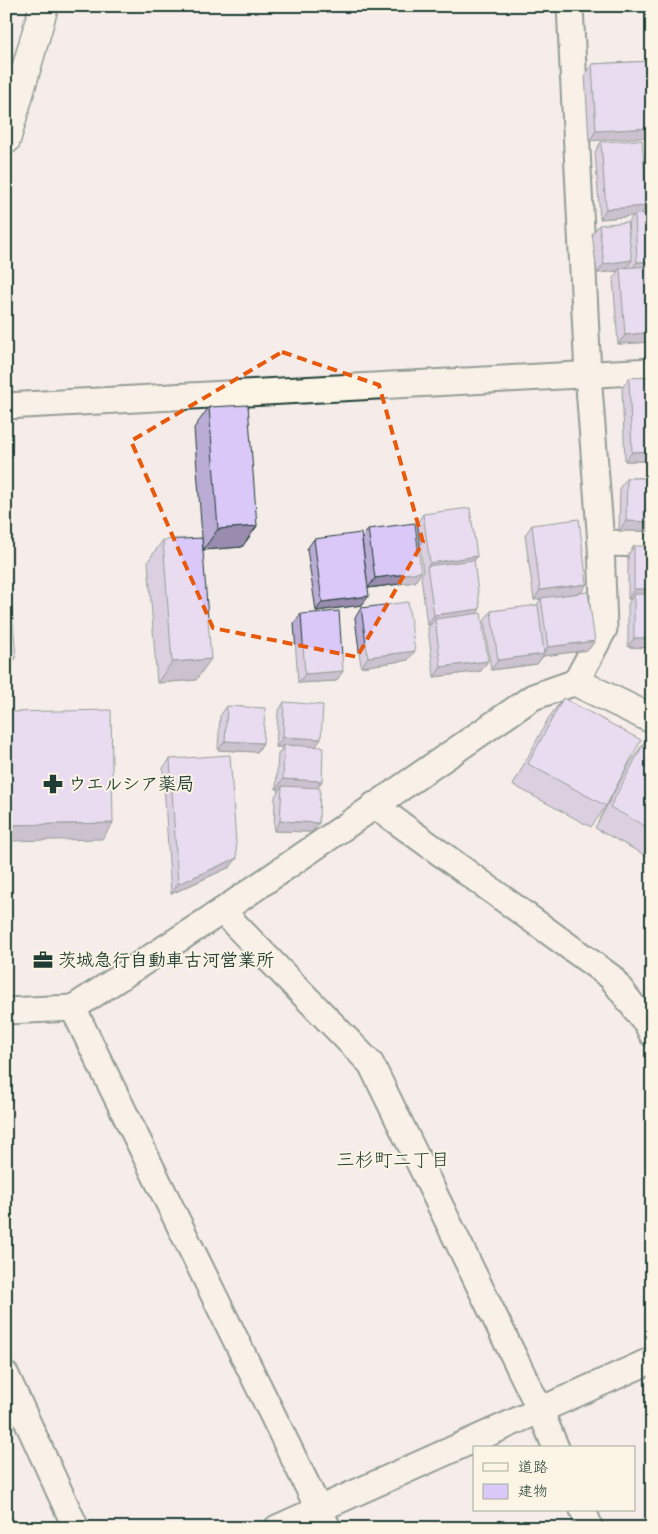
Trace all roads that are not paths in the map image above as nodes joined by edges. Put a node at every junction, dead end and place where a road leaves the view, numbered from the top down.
1 (44, 6) edge
2 (570, 6) edge
3 (6, 140) edge
4 (652, 371) edge
5 (588, 374) junction
6 (6, 406) edge
7 (600, 544) junction
8 (652, 544) edge
9 (576, 682) junction
10 (652, 719) edge
11 (374, 805) junction
12 (222, 911) junction
13 (73, 1008) junction
14 (6, 1011) edge
15 (652, 1034) edge
16 (652, 1360) edge
17 (6, 1375) edge
18 (540, 1410) junction
19 (555, 1446) edge
20 (584, 1512) edge
21 (323, 1519) edge
22 (76, 1528) edge
23 (277, 1528) edge
24 (590, 1528) edge

1 - 3 main road
2 - 5 street
4 - 5 street
5 - 6 street
5 - 7 street
7 - 8 street
7 - 9 street
9 - 10 main road
9 - 11 street
11 - 12 street
11 - 15 street
12 - 13 street
12 - 18 street
13 - 14 street
13 - 21 street
16 - 18 street
17 - 22 street
18 - 19 street
18 - 21 street
20 - 24 street
21 - 23 street

